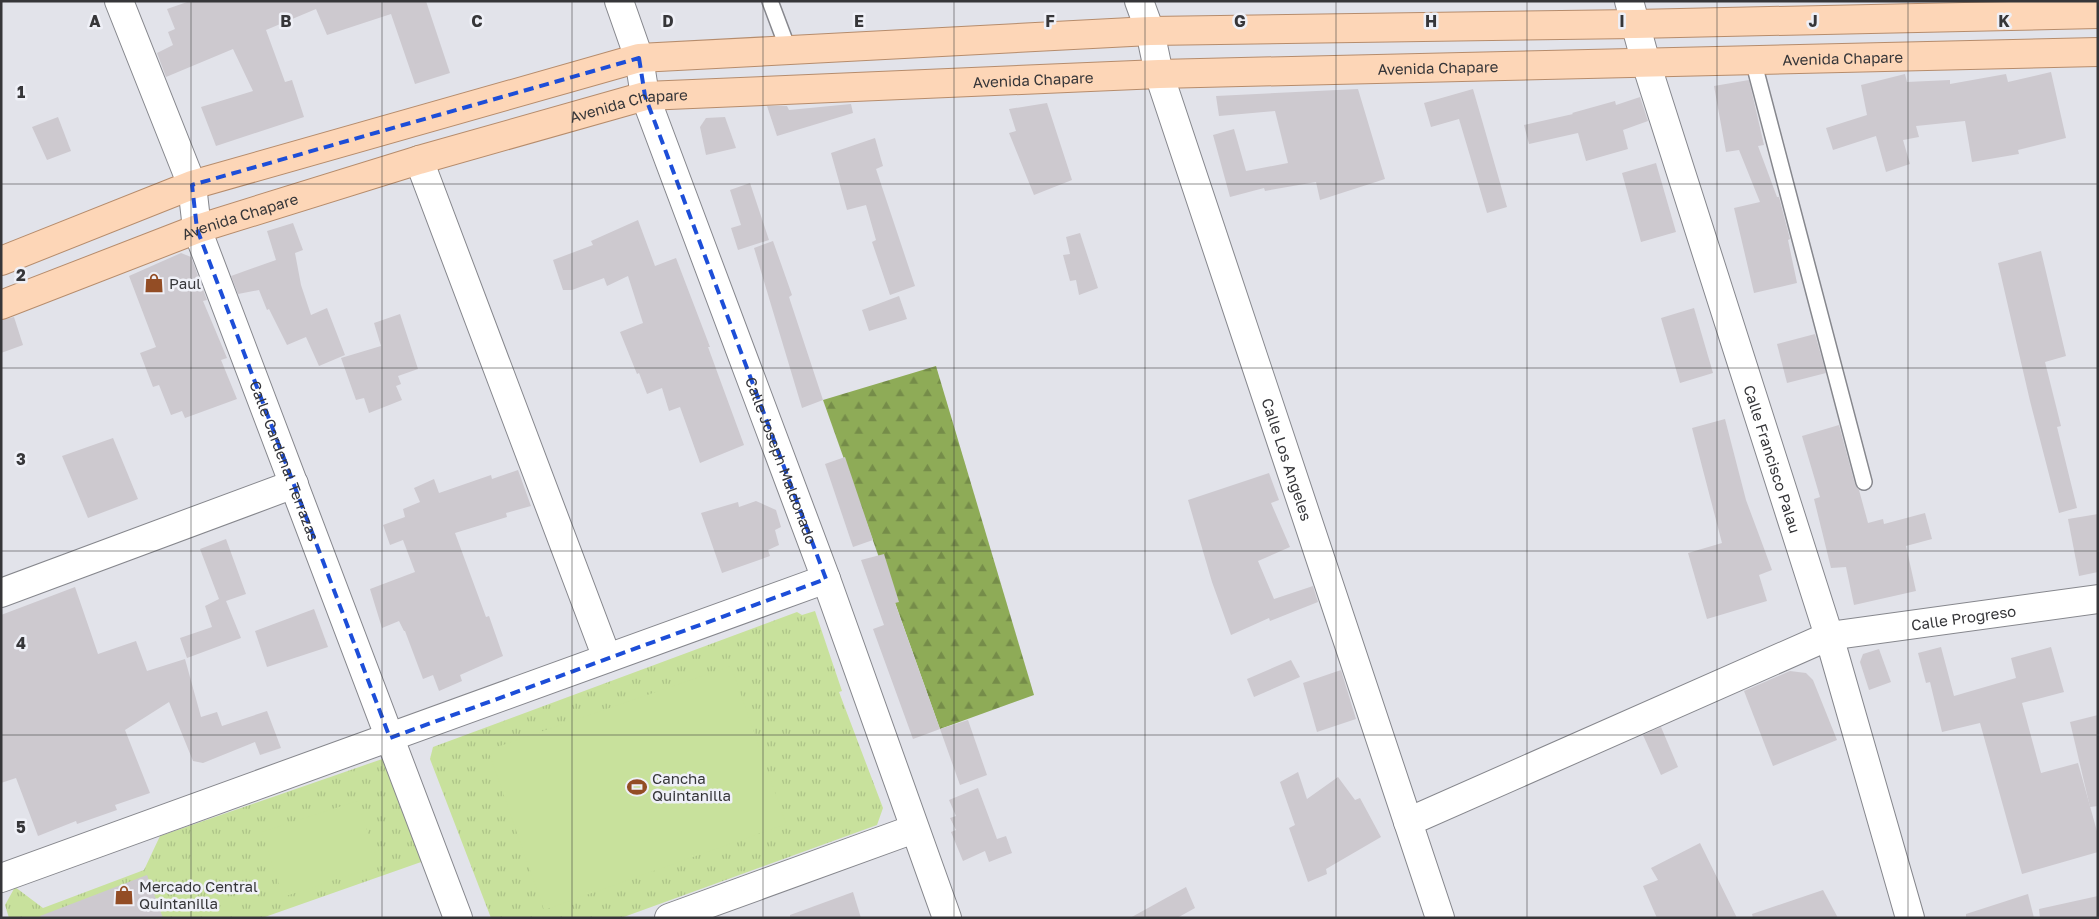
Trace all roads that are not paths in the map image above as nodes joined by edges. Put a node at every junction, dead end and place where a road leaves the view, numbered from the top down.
1 (619, 1) edge
2 (770, 1) edge
3 (1139, 1) edge
4 (123, 2) edge
5 (1632, 13) edge
6 (2098, 14) edge
7 (1150, 31) junction
8 (788, 49) junction
9 (2098, 52) edge
10 (639, 58) junction
11 (1753, 60) junction
12 (1646, 63) junction
13 (1159, 74) junction
14 (645, 96) junction
15 (419, 160) junction
16 (192, 185) junction
17 (197, 229) junction
18 (1, 261) edge
19 (1, 305) edge
20 (1864, 482) dead end
21 (294, 484) junction
22 (826, 579) junction
23 (1, 594) edge
24 (2098, 599) edge
25 (1829, 636) junction
26 (607, 658) junction
27 (390, 738) junction
28 (1408, 822) junction
29 (914, 829) junction
30 (1, 878) edge
31 (458, 918) edge
32 (669, 918) edge
33 (948, 918) edge
34 (1440, 918) edge
35 (1910, 918) edge

1 - 10 street, Calle Joseph Maldonado
2 - 8 lane
3 - 7 street, Calle Los Angeles
4 - 16 street, Calle Cardenal Terrazas
5 - 6 main road
5 - 7 main road
5 - 12 street, Calle Francisco Palau
7 - 8 main road
7 - 13 street, Calle Los Angeles
8 - 10 main road
9 - 11 main road, Avenida Chapare
10 - 14 street, Calle Joseph Maldonado
10 - 16 main road
11 - 12 main road, Avenida Chapare
11 - 20 lane
12 - 13 main road, Avenida Chapare
12 - 25 street, Calle Francisco Palau
13 - 14 main road, Avenida Chapare
13 - 28 street, Calle Los Angeles
14 - 15 main road, Avenida Chapare
14 - 22 street, Calle Joseph Maldonado
15 - 17 main road, Avenida Chapare
15 - 26 street
16 - 17 street, Calle Cardenal Terrazas
16 - 18 main road
17 - 19 main road, Avenida Chapare
17 - 21 street, Calle Cardenal Terrazas
21 - 23 street
21 - 27 street, Calle Cardenal Terrazas
22 - 26 street
22 - 29 street, Calle Joseph Maldonado
24 - 25 street, Calle Progreso
25 - 28 street, Calle Progreso
25 - 35 street, Calle Francisco Palau
26 - 27 street
27 - 30 street
27 - 31 street, Calle Cardenal Terrazas
28 - 34 street, Calle Los Angeles
29 - 32 street
29 - 33 street, Calle Joseph Maldonado

